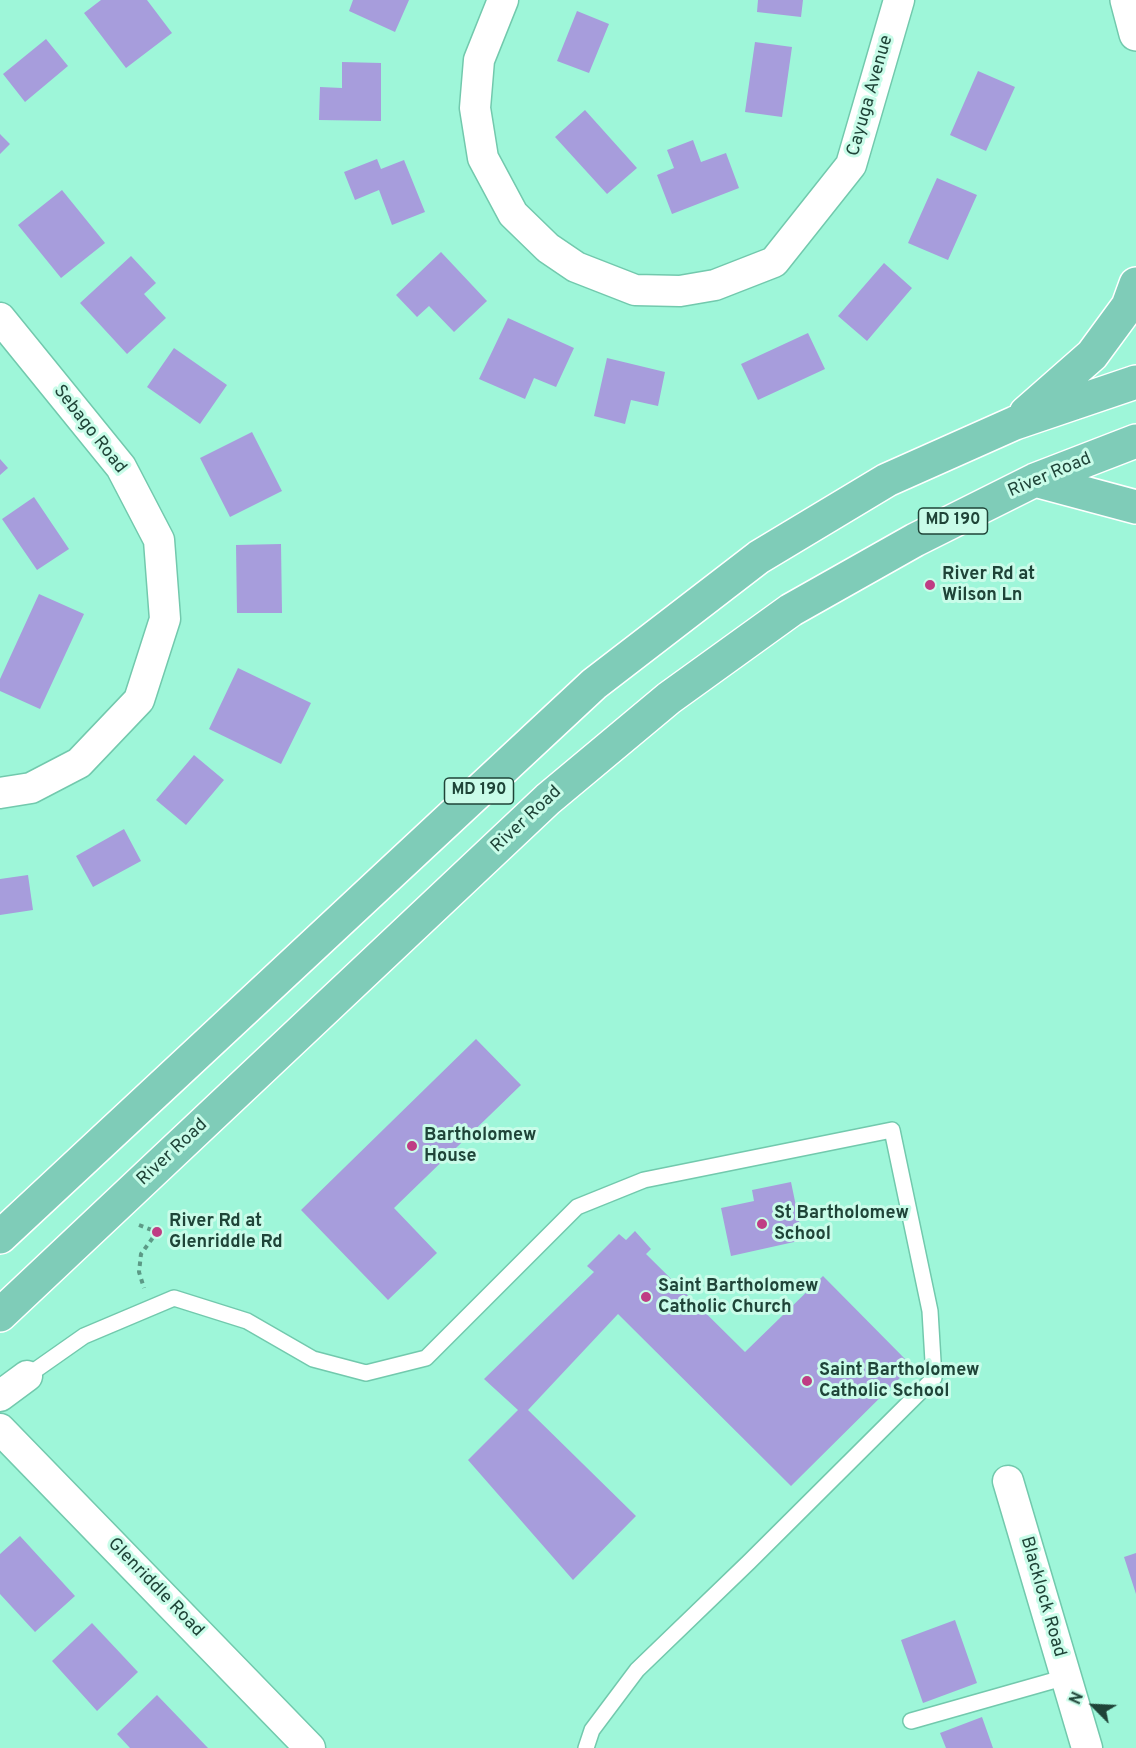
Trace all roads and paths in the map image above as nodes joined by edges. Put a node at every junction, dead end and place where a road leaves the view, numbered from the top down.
1 (503, 0) edge
2 (899, 0) edge
3 (1127, 0) edge
4 (1136, 34) edge
5 (1136, 284) edge
6 (0, 318) edge
7 (1136, 382) edge
8 (1015, 423) junction
9 (1136, 441) edge
10 (1035, 480) junction
11 (1136, 507) edge
12 (0, 794) edge
13 (0, 1237) edge
14 (0, 1315) edge
15 (27, 1376) joint
16 (0, 1396) edge
17 (0, 1429) edge
18 (1008, 1481) dead end
19 (1066, 1677) junction
20 (911, 1721) dead end
21 (310, 1748) edge
22 (586, 1748) edge
23 (1086, 1748) edge

1 - 2 street, Cayuga Avenue
3 - 4 main road
5 - 8 main road
6 - 12 street, Sebago Road
7 - 8 main road, MD 190
8 - 13 main road, MD 190
9 - 10 main road, River Road / MD 190
10 - 11 main road
10 - 14 main road, River Road / MD 190
15 - 16 street
15 - 22 lane
17 - 21 street, Glenriddle Road
18 - 19 street, Blacklock Road
19 - 20 lane
19 - 23 street, Blacklock Road

